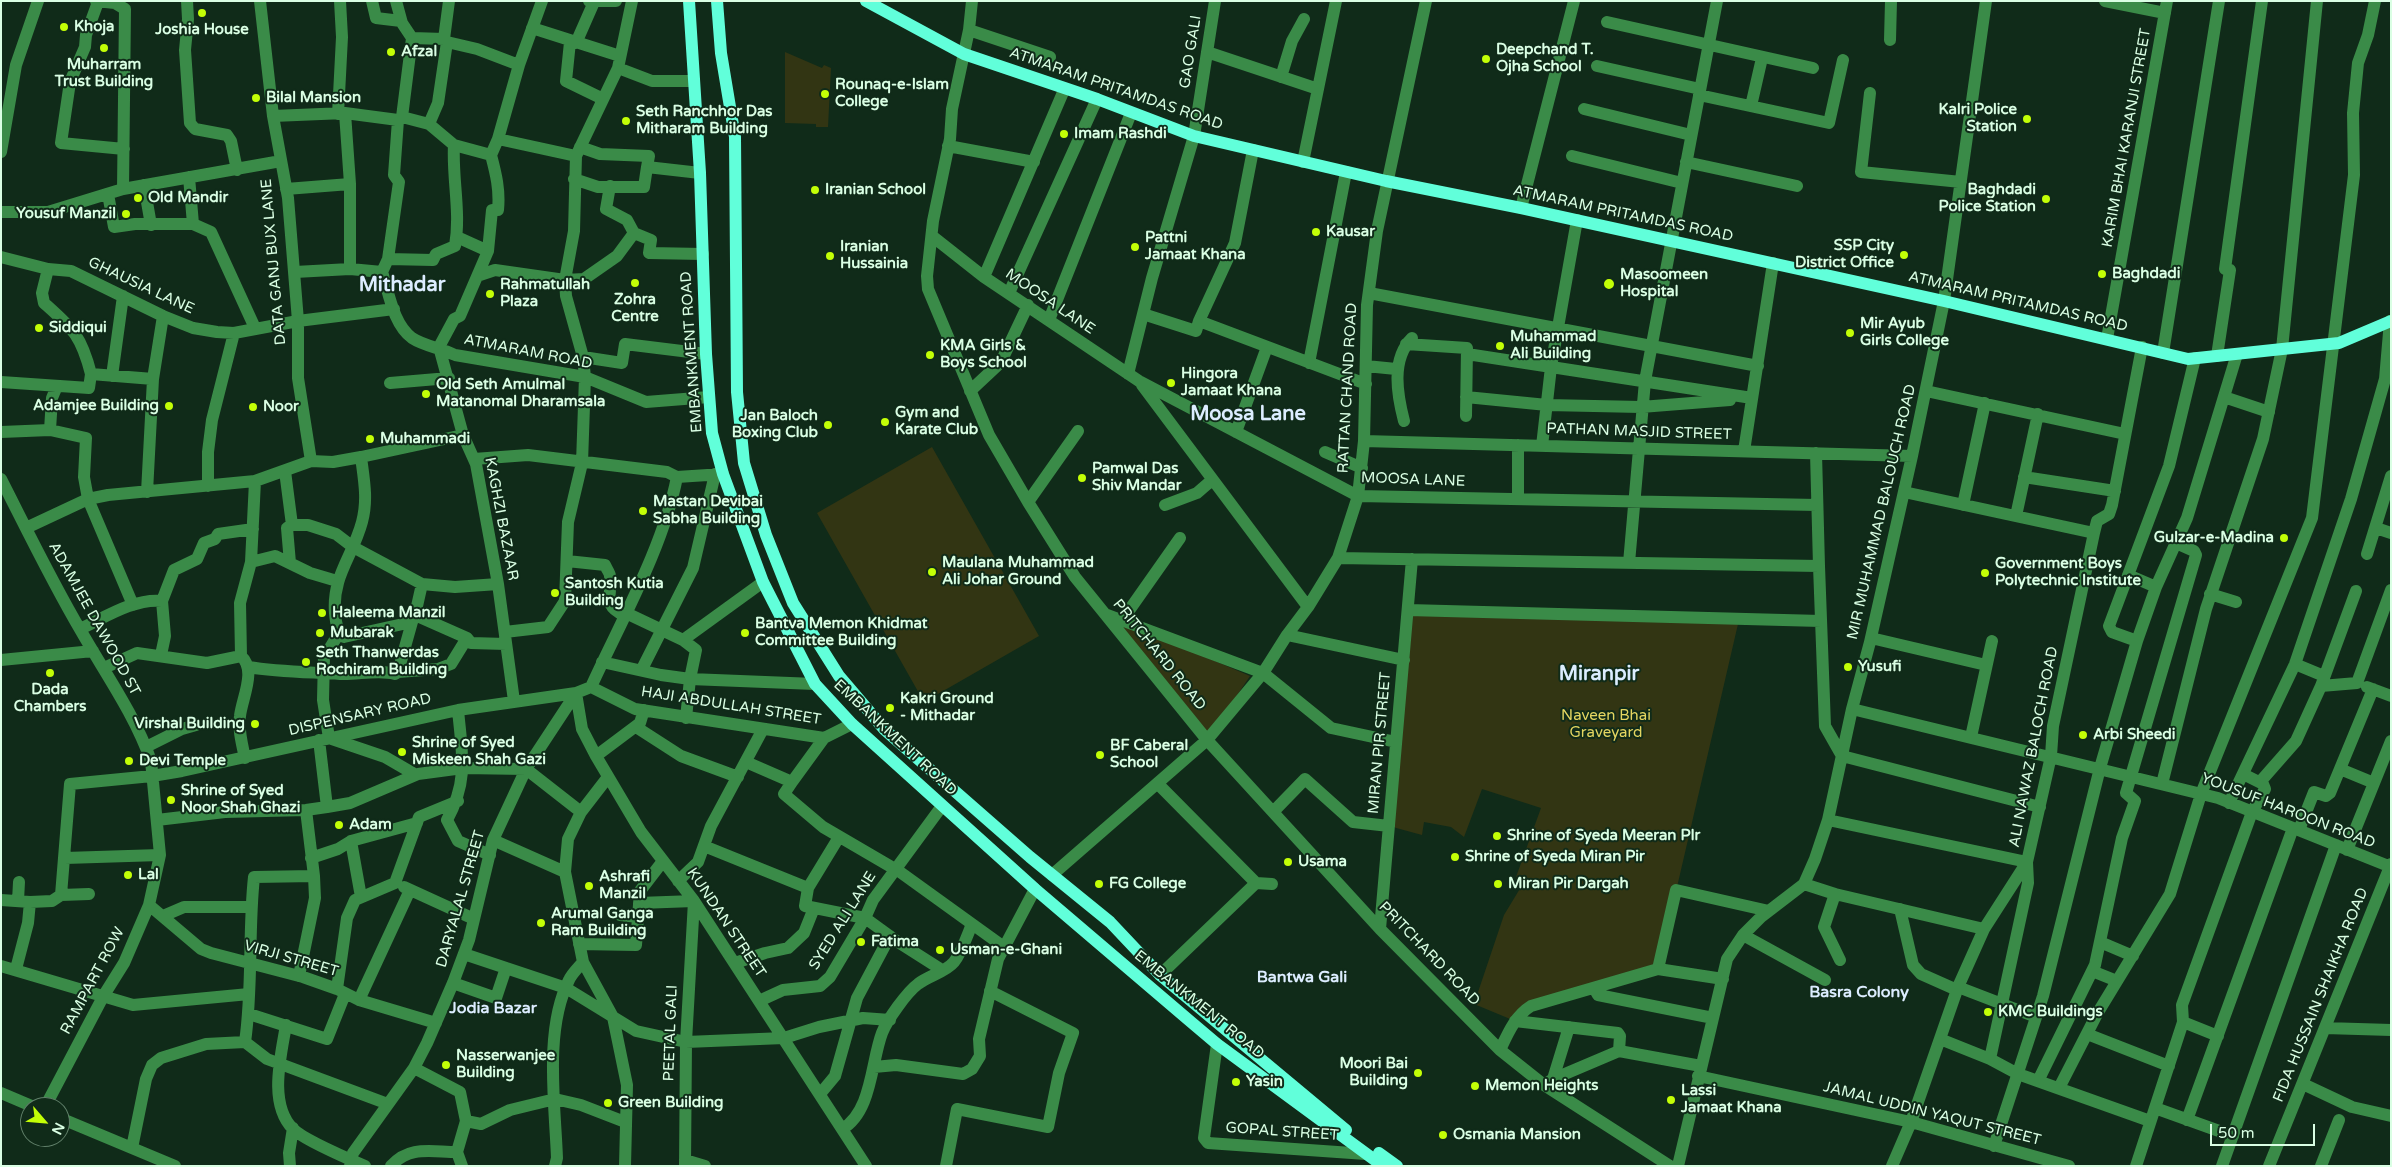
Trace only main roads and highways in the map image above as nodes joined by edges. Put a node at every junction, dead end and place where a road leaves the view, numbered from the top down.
1 (689, 1) edge
2 (717, 1) edge
3 (866, 1) edge
4 (2391, 321) edge
5 (1383, 1166) edge
6 (1396, 1166) edge

1 - 5 main road, EMBANKMENT ROAD
2 - 6 main road, EMBANKMENT ROAD
3 - 4 main road, ATMARAM PRITAMDAS ROAD

